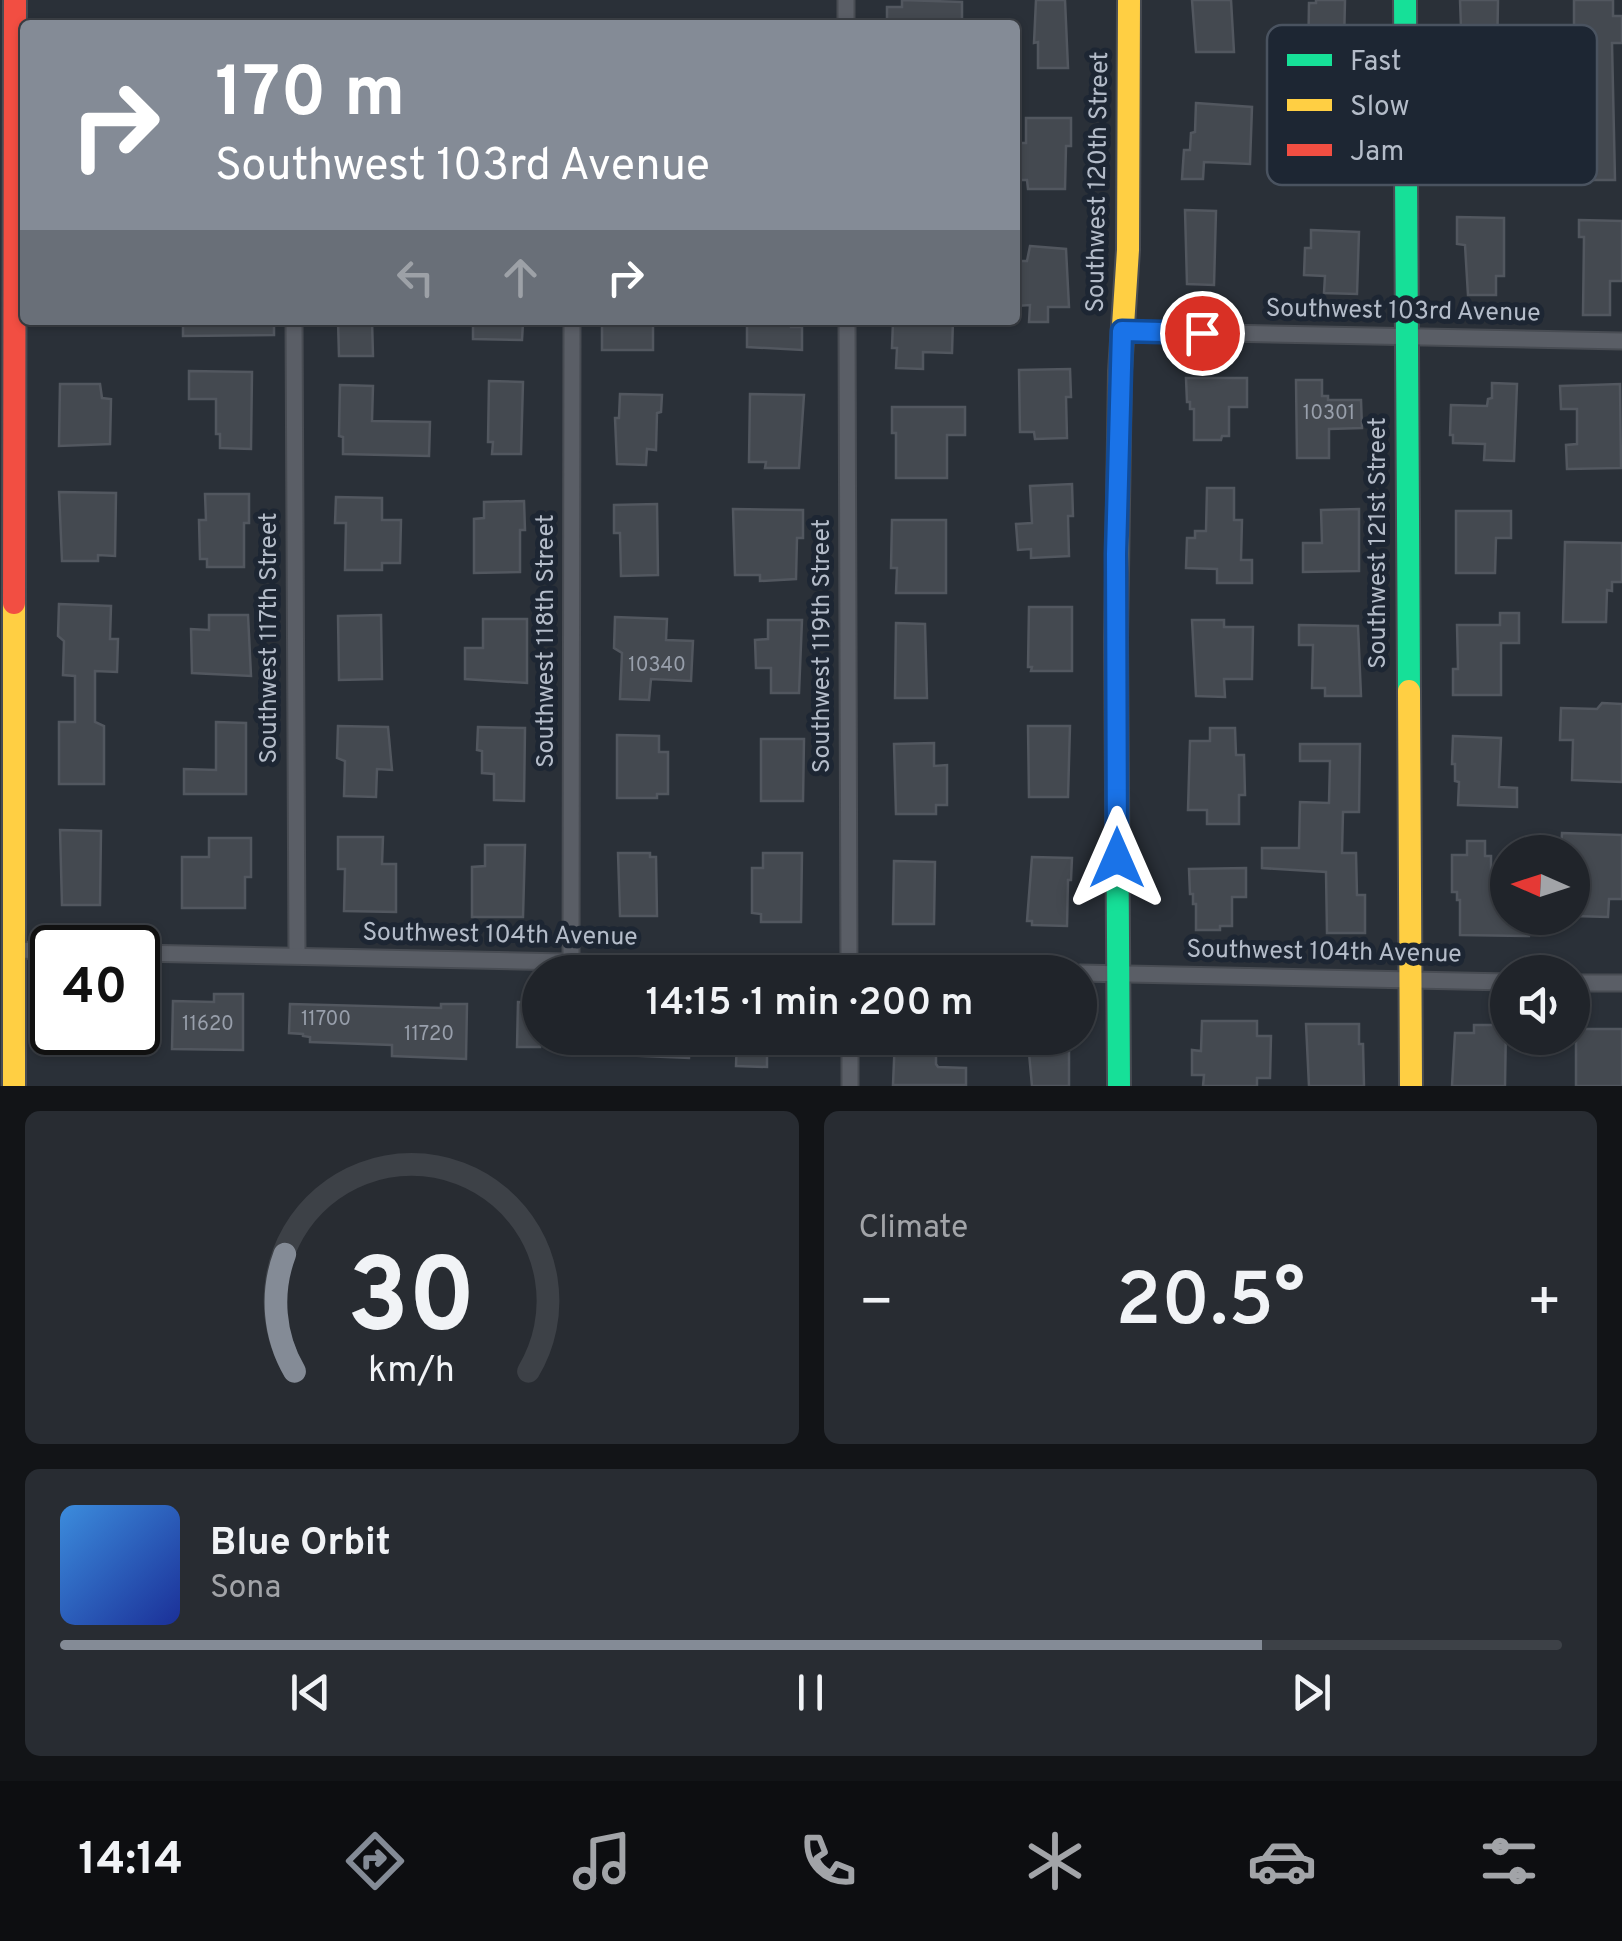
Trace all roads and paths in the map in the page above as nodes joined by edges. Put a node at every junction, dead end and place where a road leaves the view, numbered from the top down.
1 (16, 0) edge
2 (1130, 0) edge
3 (1404, 0) edge
4 (1404, 25) edge
5 (20, 87) edge
6 (20, 125) edge
7 (1405, 185) edge
8 (9, 301) edge
9 (294, 325) edge
10 (572, 325) edge
11 (846, 325) edge
12 (1122, 331) junction
13 (1406, 338) junction
14 (1622, 342) edge
15 (14, 950) junction
16 (30, 950) edge
17 (160, 953) edge
18 (570, 955) edge
19 (850, 955) edge
20 (297, 956) junction
21 (522, 961) edge
22 (1097, 973) edge
23 (1119, 974) junction
24 (1410, 980) junction
25 (1490, 982) edge
26 (1590, 983) edge
27 (1622, 984) edge
28 (850, 1055) edge
29 (14, 1086) edge
30 (850, 1086) edge
31 (1119, 1086) edge
32 (1411, 1086) edge

1 - 5 street
2 - 12 street, Southwest 120th Street
3 - 4 street, Southwest 121st Street
6 - 8 street
7 - 13 street, Southwest 121st Street
8 - 15 street
9 - 20 street, Southwest 117th Street
10 - 18 street, Southwest 118th Street
11 - 19 street, Southwest 119th Street
12 - 13 street, Southwest 103rd Avenue
12 - 23 street, Southwest 120th Street
13 - 14 street, Southwest 103rd Avenue
13 - 24 street, Southwest 121st Street
15 - 16 street
15 - 29 street
17 - 20 street, Southwest 104th Avenue
20 - 21 street, Southwest 104th Avenue
22 - 23 street, Southwest 104th Avenue
23 - 24 street, Southwest 104th Avenue
23 - 31 street, Southwest 120th Street
24 - 25 street, Southwest 104th Avenue
24 - 32 street, Southwest 121st Street
26 - 27 street
28 - 30 street

